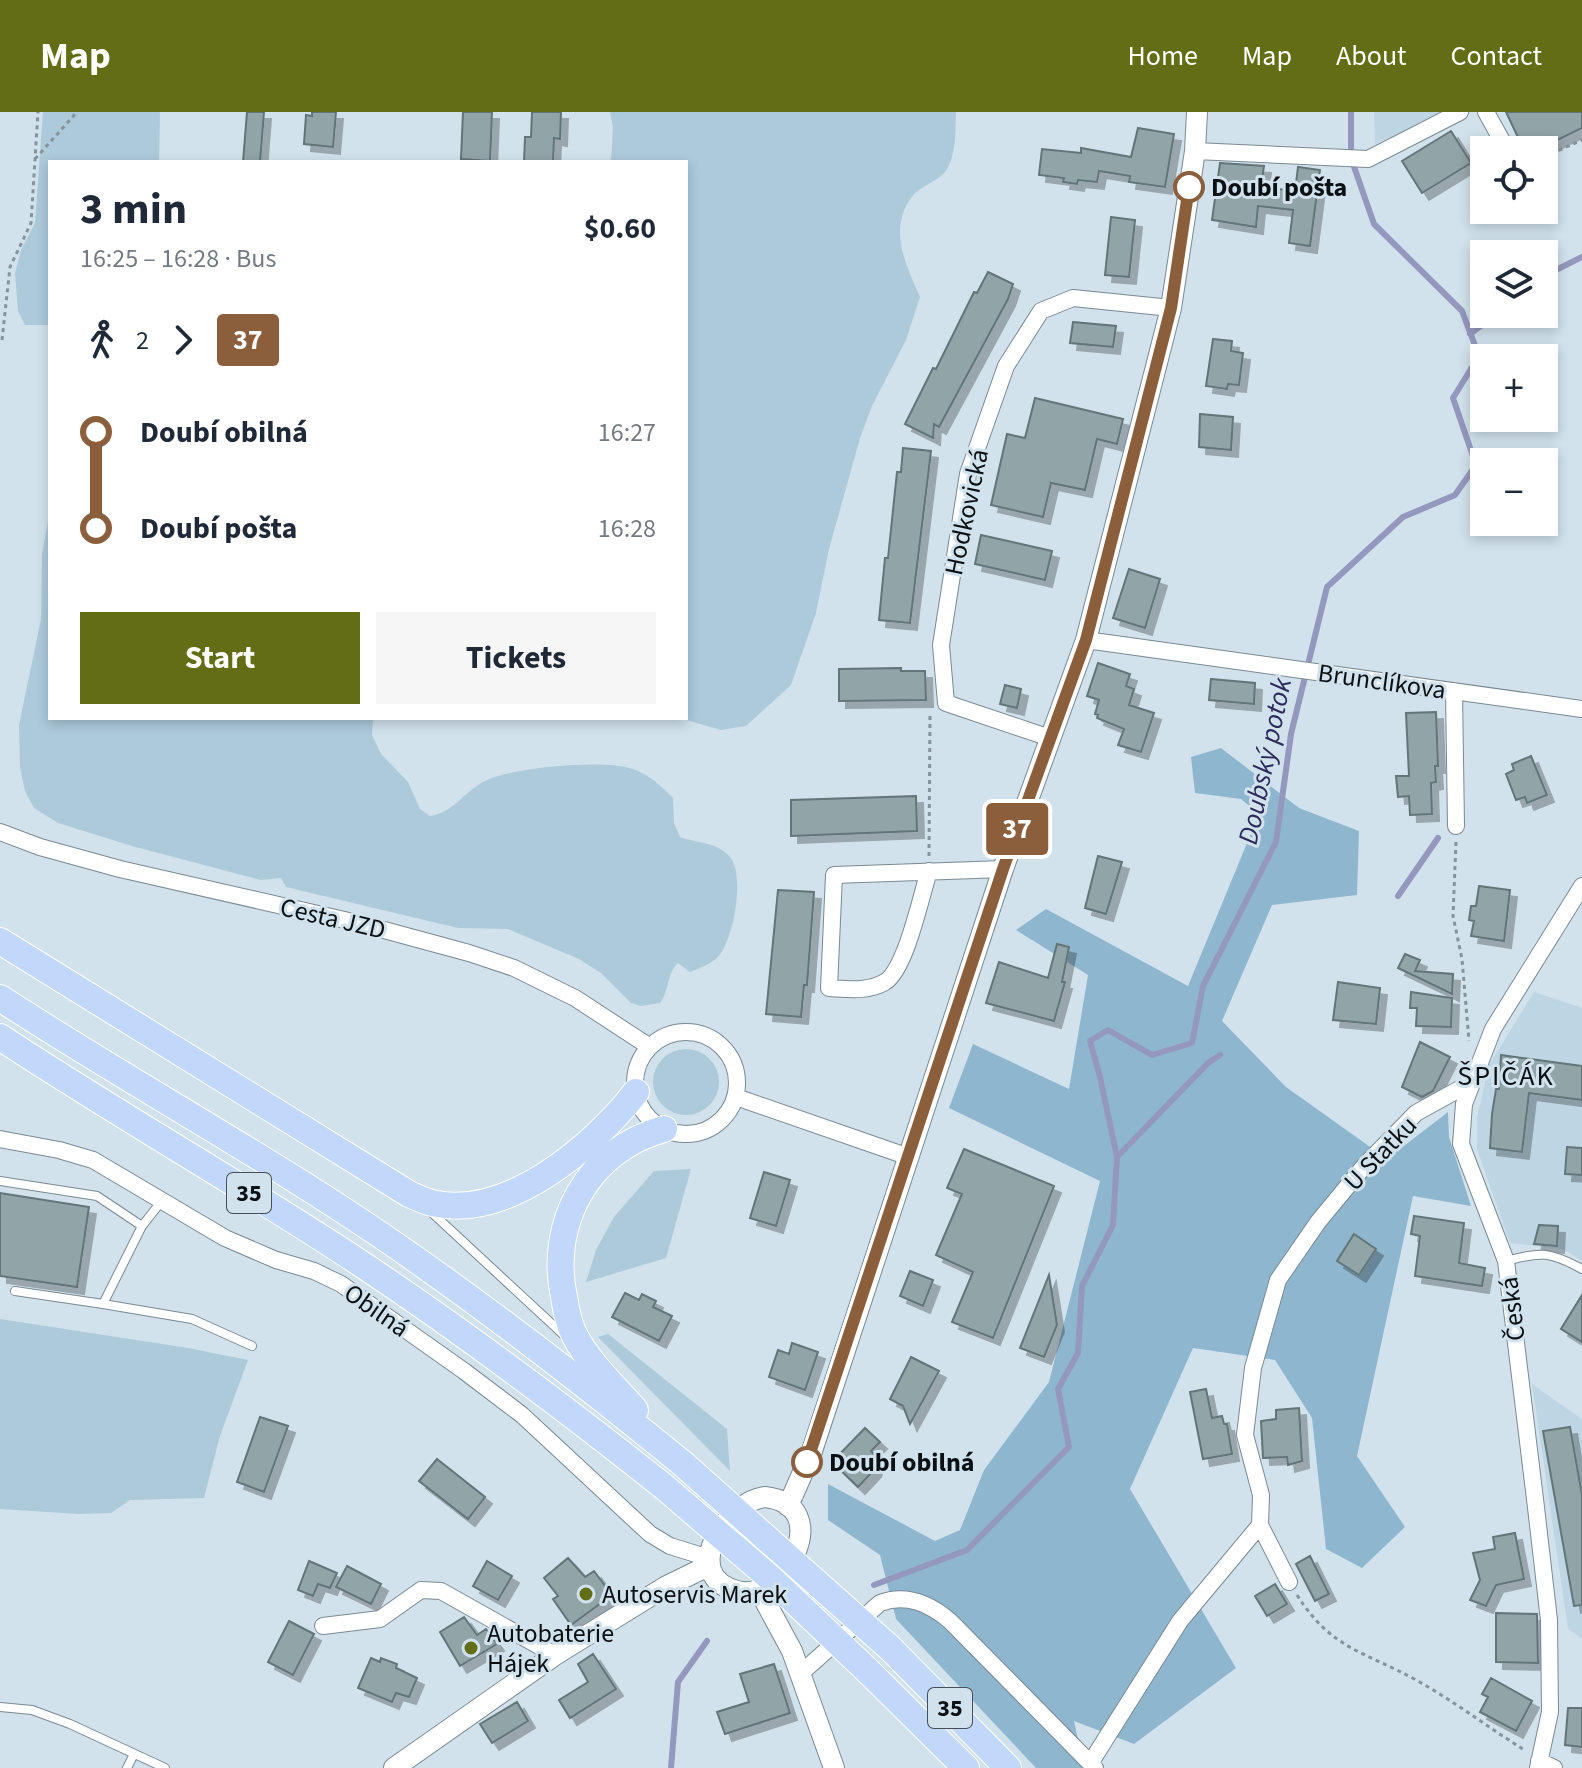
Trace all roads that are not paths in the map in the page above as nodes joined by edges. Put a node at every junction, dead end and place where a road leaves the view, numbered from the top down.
1 (1197, 112) edge
2 (1460, 112) edge
3 (1486, 112) edge
4 (1499, 136) edge
5 (1195, 151) junction
6 (1171, 308) junction
7 (1086, 640) junction
8 (1454, 691) junction
9 (1582, 709) edge
10 (1050, 738) junction
11 (1456, 826) road end
12 (0, 832) edge
13 (1003, 869) junction
14 (929, 871) junction
15 (1582, 886) edge
16 (0, 941) edge
17 (0, 998) edge
18 (0, 1037) edge
19 (650, 1047) junction
20 (1472, 1082) junction
21 (636, 1092) junction
22 (736, 1097) junction
23 (664, 1129) junction
24 (0, 1139) edge
25 (909, 1157) junction
26 (0, 1181) edge
27 (409, 1194) junction
28 (161, 1202) junction
29 (142, 1226) junction
30 (1506, 1261) junction
31 (1582, 1269) edge
32 (15, 1291) dead end
33 (103, 1304) junction
34 (252, 1346) dead end
35 (598, 1368) junction
36 (682, 1463) junction
37 (788, 1506) junction
38 (1260, 1525) junction
39 (709, 1562) junction
40 (1289, 1582) road end
41 (759, 1590) junction
42 (323, 1626) dead end
43 (555, 1655) junction
44 (801, 1673) junction
45 (0, 1707) edge
46 (134, 1754) junction
47 (1093, 1765) edge
48 (830, 1766) edge
49 (1544, 1766) edge
50 (127, 1768) edge
51 (165, 1768) edge
52 (394, 1768) edge
53 (963, 1768) edge
54 (1008, 1768) edge

1 - 5 street
2 - 5 street
3 - 4 street
5 - 6 street
6 - 7 street
6 - 10 street, Hodkovická
7 - 8 street, Brunclíkova
7 - 10 street
8 - 9 street, Brunclíkova
8 - 11 street
10 - 13 street
12 - 19 street, Cesta JZD
13 - 14 street
13 - 25 street
14 - 14 street
15 - 20 street, Česká
16 - 27 highway
17 - 36 highway, 35
18 - 53 highway, 35, bridge
19 - 21 street
19 - 22 street
20 - 30 street, Česká
20 - 38 street, U Statku
21 - 23 street
21 - 27 highway
22 - 23 street
22 - 25 street
23 - 35 highway
24 - 28 street, Obilná
25 - 37 street
26 - 29 lane
27 - 35 lane
28 - 29 lane
28 - 39 street, Obilná
29 - 33 lane
30 - 31 lane
30 - 49 street, Česká
32 - 33 lane
33 - 34 lane
35 - 36 highway
36 - 54 highway, 35, bridge
37 - 39 street
37 - 41 street
38 - 40 street, U Statku
38 - 47 street
39 - 41 street
39 - 43 street
41 - 44 street
42 - 43 street
43 - 52 street
44 - 47 street
44 - 48 street
45 - 46 lane
46 - 50 lane
46 - 51 lane

